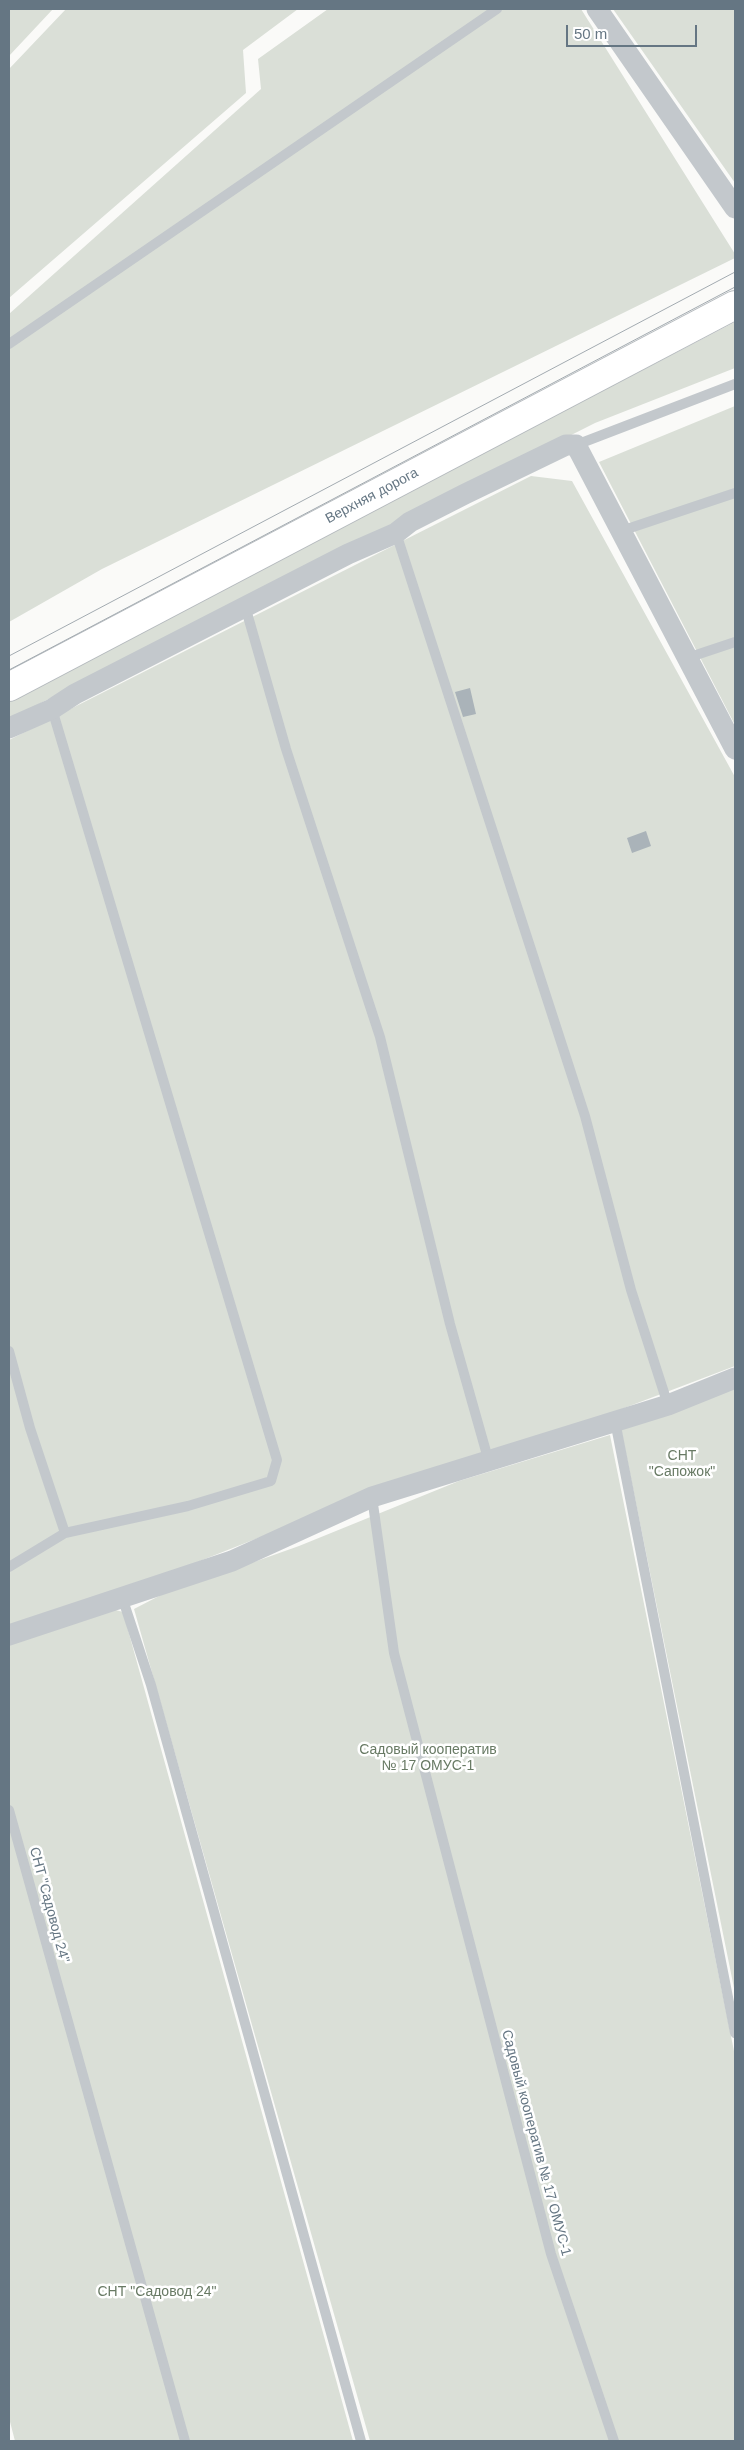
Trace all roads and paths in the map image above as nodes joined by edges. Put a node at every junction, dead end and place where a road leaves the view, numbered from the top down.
1 (497, 9) edge
2 (597, 9) edge
3 (735, 208) edge
4 (735, 305) edge
5 (9, 344) edge
6 (735, 384) edge
7 (576, 445) junction
8 (735, 493) edge
9 (621, 532) junction
10 (396, 533) junction
11 (245, 606) junction
12 (735, 642) edge
13 (687, 658) junction
14 (9, 687) edge
15 (52, 709) junction
16 (9, 728) edge
17 (735, 749) edge
18 (9, 1351) edge
19 (735, 1378) edge
20 (668, 1405) junction
21 (615, 1421) junction
22 (489, 1462) junction
23 (372, 1497) junction
24 (65, 1534) junction
25 (9, 1566) edge
26 (122, 1598) junction
27 (9, 1635) edge
28 (9, 1810) edge
29 (735, 2033) edge
30 (185, 2441) edge
31 (361, 2441) edge
32 (614, 2441) edge

1 - 5 lane
2 - 3 street
4 - 14 main road, Верхняя дорога
6 - 7 lane
7 - 9 street
7 - 10 street
8 - 9 lane
9 - 13 street
10 - 11 street
10 - 20 lane
11 - 15 street
11 - 22 lane
12 - 13 lane
13 - 17 street
15 - 16 street
15 - 24 lane
18 - 24 lane
19 - 20 street
20 - 21 street
21 - 22 street
21 - 29 lane
22 - 23 street
23 - 26 street
23 - 32 lane, Садовый кооператив № 17 ОМУС-1
24 - 25 lane
26 - 27 street
26 - 31 lane
28 - 30 lane, СНТ "Садовод 24"

